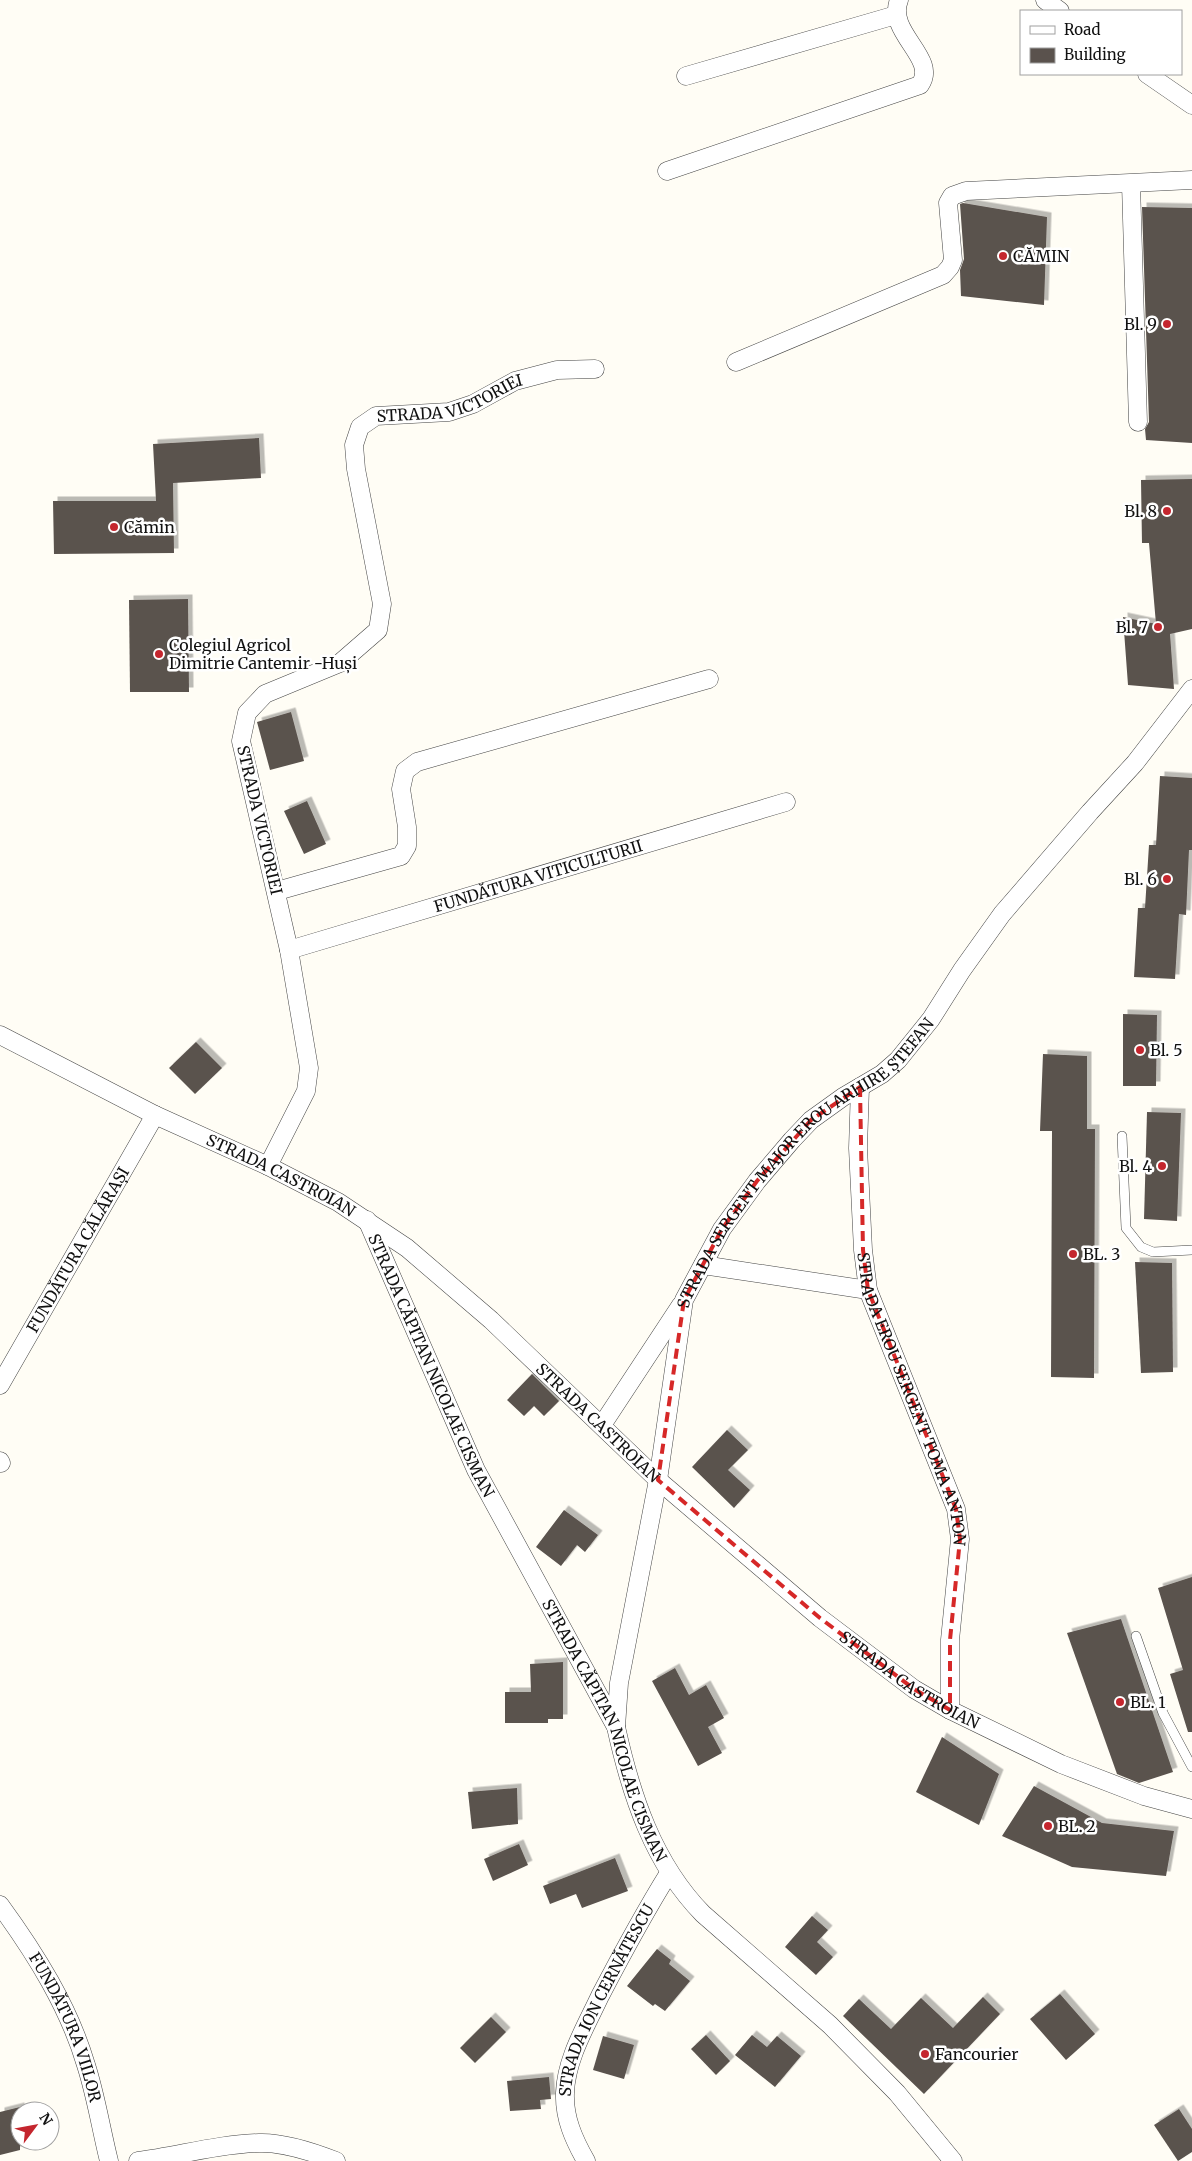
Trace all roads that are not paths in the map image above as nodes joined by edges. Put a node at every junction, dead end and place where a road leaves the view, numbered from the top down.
1 (1045, 0) edge
2 (898, 7) edge
3 (1059, 10) edge
4 (1148, 75) edge
5 (686, 76) dead end
6 (1192, 105) edge
7 (667, 171) dead end
8 (1192, 180) edge
9 (1131, 184) junction
10 (736, 362) dead end
11 (595, 369) dead end
12 (1138, 422) dead end
13 (709, 679) dead end
14 (1192, 689) edge
15 (786, 802) dead end
16 (276, 891) junction
17 (289, 950) junction
18 (0, 1035) edge
19 (860, 1087) junction
20 (155, 1115) junction
21 (1122, 1136) dead end
22 (268, 1166) junction
23 (367, 1220) junction
24 (1192, 1250) edge
25 (703, 1265) junction
26 (868, 1290) junction
27 (684, 1300) junction
28 (0, 1385) edge
29 (602, 1426) junction
30 (658, 1480) junction
31 (1136, 1636) dead end
32 (950, 1710) junction
33 (616, 1727) junction
34 (1192, 1767) edge
35 (1192, 1809) edge
36 (669, 1872) junction
37 (0, 1905) edge
38 (146, 2160) edge
39 (109, 2161) edge
40 (336, 2161) edge
41 (586, 2161) edge
42 (953, 2161) edge

1 - 3 street
2 - 5 street
2 - 7 street
4 - 6 street
8 - 9 street
9 - 10 street
9 - 12 street
11 - 16 street, STRADA VICTORIEI
13 - 16 street
14 - 19 street, STRADA SERGENT MAJOR EROU ARHIRE ȘTEFAN
15 - 17 street, FUNDĂTURA VITICULTURII
16 - 17 street, STRADA VICTORIEI
17 - 22 street, STRADA VICTORIEI
18 - 20 street, STRADA CASTROIAN
19 - 25 street, STRADA SERGENT MAJOR EROU ARHIRE ȘTEFAN
19 - 26 street, STRADA EROU SERGENT TOMA ANTON
20 - 22 street, STRADA CASTROIAN
20 - 28 street, FUNDĂTURA CĂLĂRAȘI
21 - 24 lane
22 - 23 street, STRADA CASTROIAN
23 - 29 street, STRADA CASTROIAN
23 - 33 street, STRADA CĂPITAN NICOLAE CISMAN
25 - 26 street
25 - 27 street, STRADA SERGENT MAJOR EROU ARHIRE ȘTEFAN
26 - 32 street, STRADA EROU SERGENT TOMA ANTON
27 - 29 street
27 - 30 street, STRADA SERGENT MAJOR EROU ARHIRE ȘTEFAN
29 - 30 street, STRADA CASTROIAN
30 - 32 street, STRADA CASTROIAN
30 - 33 street, STRADA SERGENT MAJOR EROU ARHIRE ȘTEFAN
31 - 34 lane
32 - 35 street, STRADA CASTROIAN
33 - 36 street, STRADA CĂPITAN NICOLAE CISMAN
36 - 41 street, STRADA ION CERNĂTESCU
36 - 42 street, STRADA CĂPITAN NICOLAE CISMAN
37 - 39 street, FUNDĂTURA VIILOR
38 - 40 street

